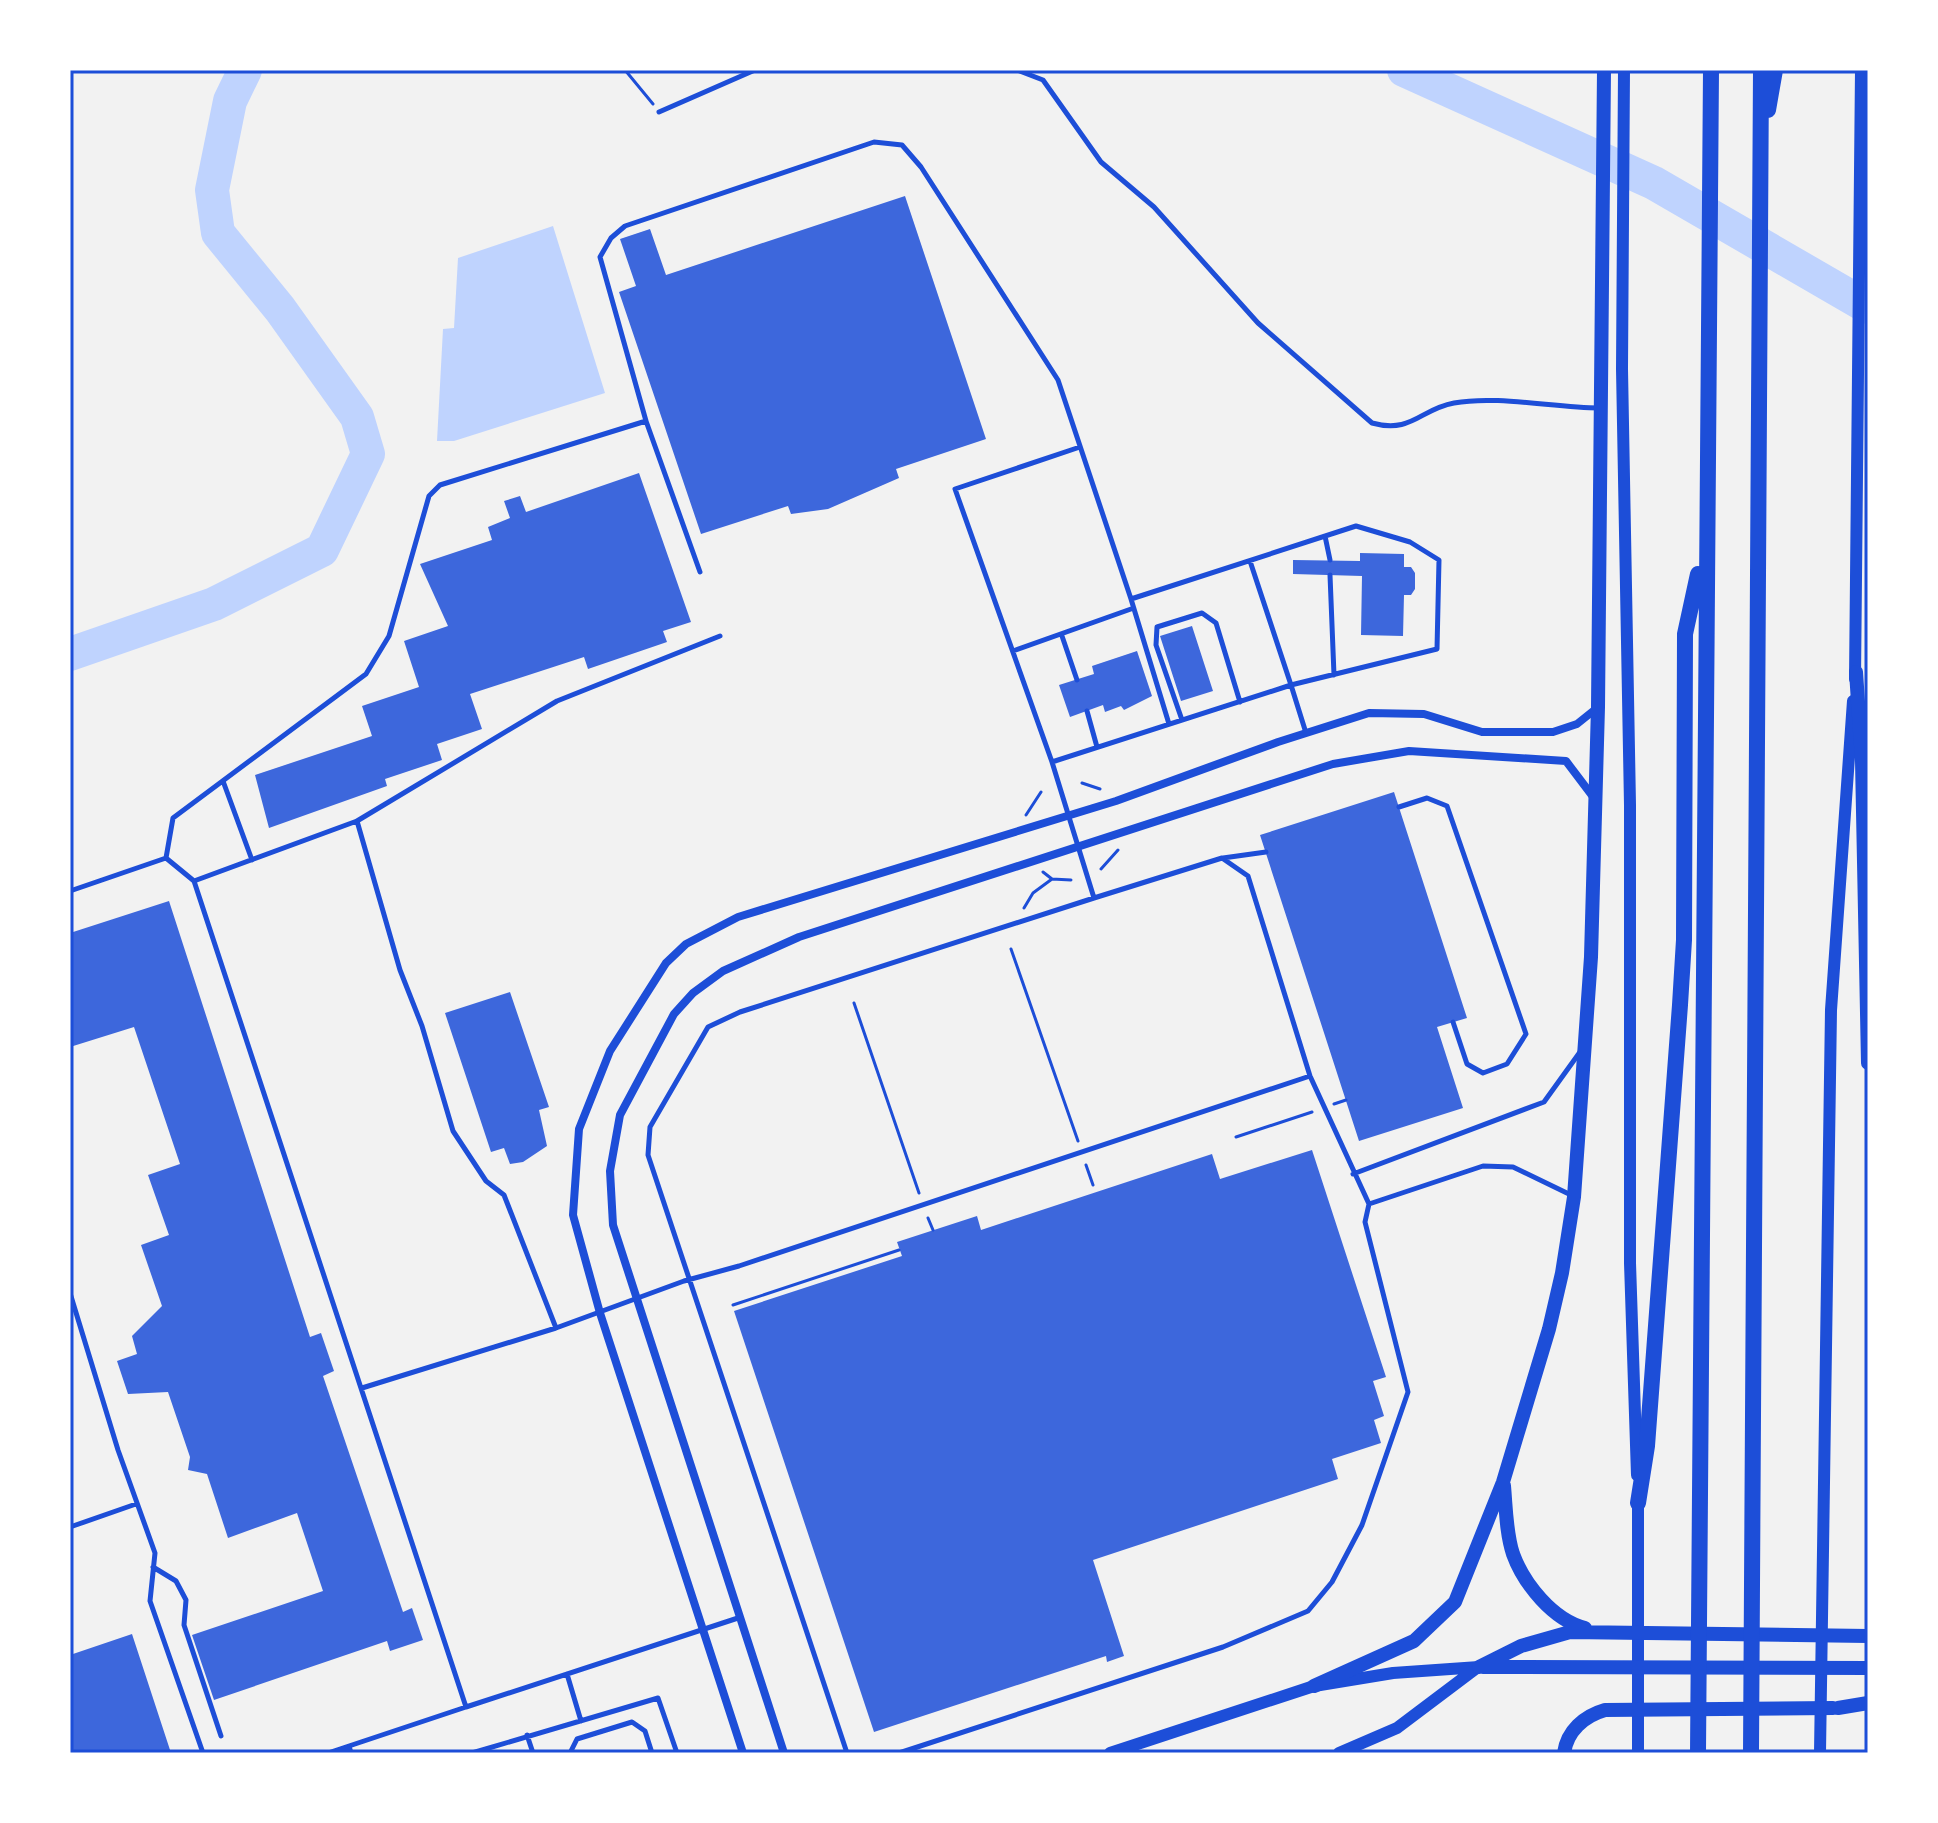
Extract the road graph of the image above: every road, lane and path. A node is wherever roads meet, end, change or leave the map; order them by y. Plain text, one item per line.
1 (625, 70) edge
2 (755, 70) edge
3 (1017, 70) edge
4 (1604, 70) edge
5 (1711, 70) edge
6 (1761, 70) edge
7 (1775, 70) edge
8 (1861, 70) edge
9 (1624, 73) edge
10 (659, 112) joint
11 (1763, 132) junction
12 (1600, 408) junction
13 (646, 421) junction
14 (1080, 447) junction
15 (1325, 536) junction
16 (1706, 541) junction
17 (1330, 560) dead end
18 (1250, 561) junction
19 (700, 572) dead end
20 (1330, 575) dead end
21 (1131, 599) junction
22 (1131, 609) junction
23 (720, 636) dead end
24 (1062, 636) junction
25 (1013, 651) junction
26 (1856, 672) junction
27 (1334, 675) junction
28 (1077, 680) dead end
29 (1291, 685) junction
30 (1240, 702) junction
31 (1598, 707) junction
32 (1087, 711) dead end
33 (1182, 720) junction
34 (1169, 724) junction
35 (1306, 733) junction
36 (1097, 747) junction
37 (1052, 762) junction
38 (223, 781) junction
39 (1082, 783) dead end
40 (1100, 789) dead end
41 (1041, 792) dead end
42 (1595, 799) junction
43 (1399, 807) dead end
44 (1026, 815) dead end
45 (1067, 816) junction
46 (357, 821) junction
47 (1076, 848) junction
48 (1118, 850) dead end
49 (1266, 852) dead end
50 (166, 858) junction
51 (1222, 858) junction
52 (252, 860) junction
53 (1101, 869) dead end
54 (1043, 872) dead end
55 (1052, 879) junction
56 (1071, 880) dead end
57 (194, 881) junction
58 (70, 891) edge
59 (1094, 898) junction
60 (1022, 911) dead end
61 (1011, 949) dead end
62 (854, 1003) dead end
63 (1453, 1022) dead end
64 (1585, 1044) junction
65 (1868, 1063) edge
66 (1310, 1076) junction
67 (1346, 1100) dead end
68 (1324, 1107) junction
69 (1236, 1137) dead end
70 (1078, 1141) dead end
71 (1086, 1165) dead end
72 (1353, 1175) junction
73 (1093, 1185) dead end
74 (919, 1193) dead end
75 (1574, 1197) junction
76 (1369, 1204) junction
77 (928, 1218) dead end
78 (933, 1230) dead end
79 (899, 1250) dead end
80 (687, 1280) junction
81 (70, 1293) edge
82 (636, 1300) junction
83 (733, 1305) dead end
84 (600, 1313) junction
85 (556, 1328) junction
86 (362, 1388) junction
87 (1503, 1482) junction
88 (1638, 1503) junction
89 (136, 1504) junction
90 (70, 1527) edge
91 (153, 1567) junction
92 (738, 1618) junction
93 (1868, 1626) edge
94 (701, 1630) junction
95 (1595, 1630) junction
96 (1837, 1633) junction
97 (1868, 1636) edge
98 (1479, 1667) junction
99 (1868, 1668) edge
100 (567, 1674) junction
101 (1314, 1686) junction
102 (1868, 1703) edge
103 (466, 1707) junction
104 (1836, 1708) junction
105 (1868, 1711) edge
106 (581, 1721) junction
107 (527, 1735) junction
108 (221, 1736) dead end
109 (350, 1750) edge
110 (203, 1753) edge
111 (328, 1753) edge
112 (472, 1753) edge
113 (533, 1753) edge
114 (570, 1753) edge
115 (652, 1753) edge
116 (677, 1753) edge
117 (743, 1753) edge
118 (784, 1753) edge
119 (847, 1753) edge
120 (899, 1753) edge
121 (1110, 1753) edge
122 (1339, 1753) edge
123 (1564, 1753) edge
124 (1638, 1753) edge
125 (1698, 1753) edge
126 (1751, 1753) edge
127 (1820, 1753) edge

1 - 10 path
2 - 10 lane
3 - 12 lane
4 - 12 main road
5 - 16 highway
6 - 11 highway
7 - 11 highway
8 - 26 main road
9 - 88 main road
11 - 126 highway
12 - 31 main road
13 - 14 lane
13 - 19 lane
13 - 38 lane
14 - 21 lane
14 - 25 lane
15 - 17 lane
15 - 18 lane
15 - 27 lane
16 - 88 highway
16 - 125 highway
18 - 21 lane
18 - 29 lane
20 - 27 lane
21 - 22 lane
22 - 24 lane
22 - 34 lane
23 - 46 lane
24 - 25 lane
24 - 28 lane
25 - 37 lane
26 - 65 main road
26 - 127 main road
27 - 29 lane
29 - 30 lane
29 - 35 lane
30 - 33 lane
30 - 33 lane
31 - 35 street
31 - 42 main road
32 - 36 lane
33 - 34 lane
34 - 36 lane
35 - 45 street
36 - 37 lane
37 - 45 lane
38 - 50 lane
38 - 52 lane
39 - 40 path
41 - 44 path
42 - 47 street
42 - 64 main road
43 - 63 lane
45 - 47 lane
45 - 84 street
46 - 52 lane
46 - 85 lane
47 - 59 lane
47 - 82 street
48 - 53 path
49 - 51 lane
50 - 57 lane
50 - 58 lane
51 - 59 lane
51 - 66 lane
52 - 57 lane
54 - 55 path
55 - 56 path
55 - 60 path
57 - 86 lane
59 - 80 lane
61 - 70 path
62 - 74 path
64 - 72 lane
64 - 75 main road
66 - 68 lane
66 - 80 lane
67 - 68 path
68 - 69 path
68 - 72 lane
71 - 73 path
72 - 76 lane
75 - 76 lane
75 - 87 main road
76 - 120 lane
77 - 78 path
79 - 83 path
80 - 82 lane
80 - 119 lane
81 - 89 lane
82 - 84 lane
82 - 92 street
84 - 85 lane
84 - 94 street
85 - 86 lane
86 - 103 lane
87 - 95 main road
87 - 101 main road
88 - 124 main road
89 - 90 lane
89 - 91 lane
91 - 108 lane
91 - 110 lane
92 - 94 lane
92 - 118 street
93 - 96 main road
94 - 100 lane
94 - 117 street
95 - 96 main road
95 - 98 main road
96 - 97 main road
98 - 99 main road
98 - 101 main road
98 - 122 main road
100 - 103 lane
100 - 106 lane
101 - 121 main road
102 - 104 main road
103 - 109 lane
104 - 105 main road
104 - 123 main road
106 - 107 lane
106 - 116 lane
107 - 112 lane
107 - 113 lane
109 - 111 lane
114 - 115 lane

